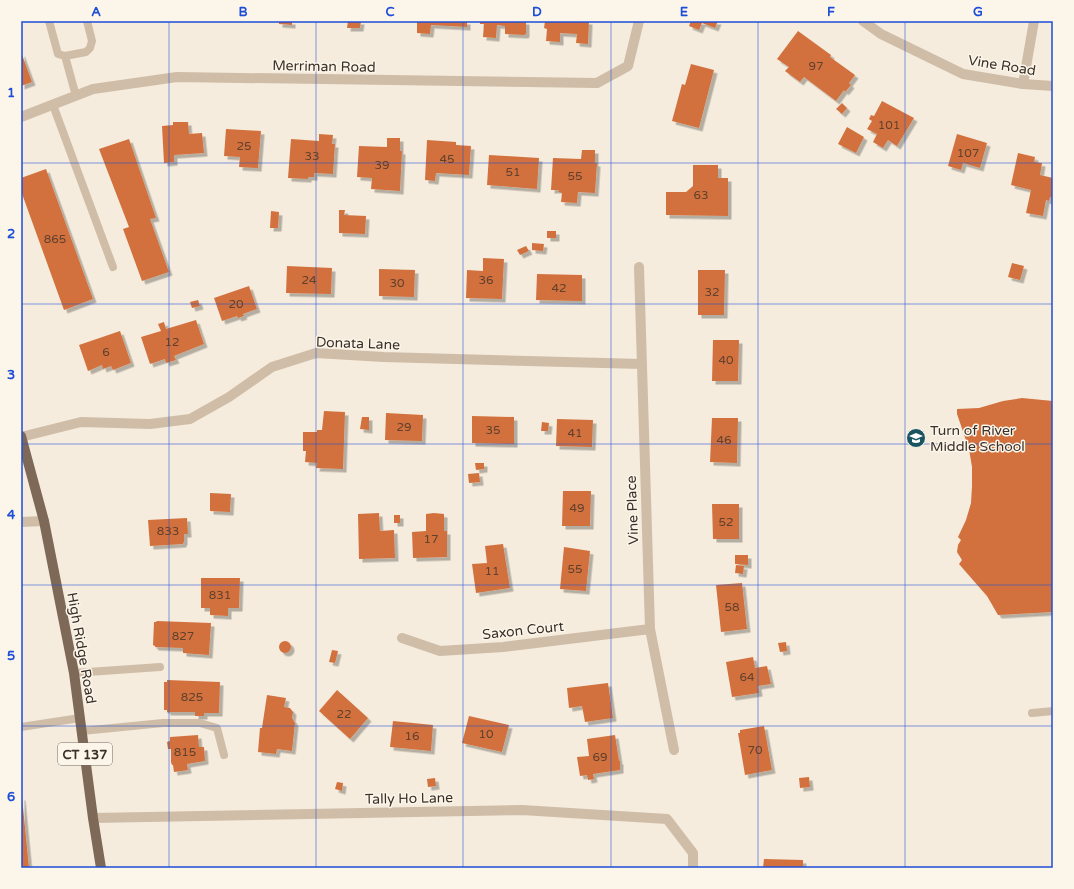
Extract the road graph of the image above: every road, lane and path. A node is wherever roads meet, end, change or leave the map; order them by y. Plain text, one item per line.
1 (49, 21) edge
2 (87, 21) edge
3 (639, 21) edge
4 (863, 21) edge
5 (1034, 21) edge
6 (65, 56) junction
7 (1022, 84) junction
8 (1053, 86) edge
9 (76, 96) junction
10 (53, 105) junction
11 (21, 117) edge
12 (113, 267) dead end
13 (639, 267) dead end
14 (642, 364) junction
15 (21, 437) edge
16 (44, 521) junction
17 (21, 522) edge
18 (650, 629) junction
19 (402, 638) dead end
20 (160, 667) dead end
21 (74, 673) junction
22 (1053, 711) edge
23 (1032, 713) dead end
24 (80, 718) junction
25 (21, 726) edge
26 (82, 731) junction
27 (674, 750) dead end
28 (224, 754) dead end
29 (93, 818) junction
30 (101, 868) edge
31 (693, 868) edge

1 - 6 lane
2 - 6 lane
3 - 9 street, Merriman Road
4 - 7 street, Vine Road
5 - 7 street
6 - 9 lane
7 - 8 street, Vine Road
9 - 10 street, Merriman Road
10 - 11 street, Merriman Road
10 - 12 lane
13 - 14 street, Vine Place
14 - 15 street, Donata Lane
14 - 18 street, Vine Place
15 - 16 main road, High Ridge Road / CT 137
16 - 17 street
16 - 21 main road, High Ridge Road / CT 137
18 - 19 street, Saxon Court
18 - 27 street, Vine Place
20 - 21 lane
21 - 24 main road, High Ridge Road / CT 137
22 - 23 lane
24 - 25 lane
24 - 26 main road, High Ridge Road / CT 137
26 - 28 lane
26 - 29 main road, High Ridge Road / CT 137
29 - 30 main road, High Ridge Road / CT 137
29 - 31 street, Tally Ho Lane

